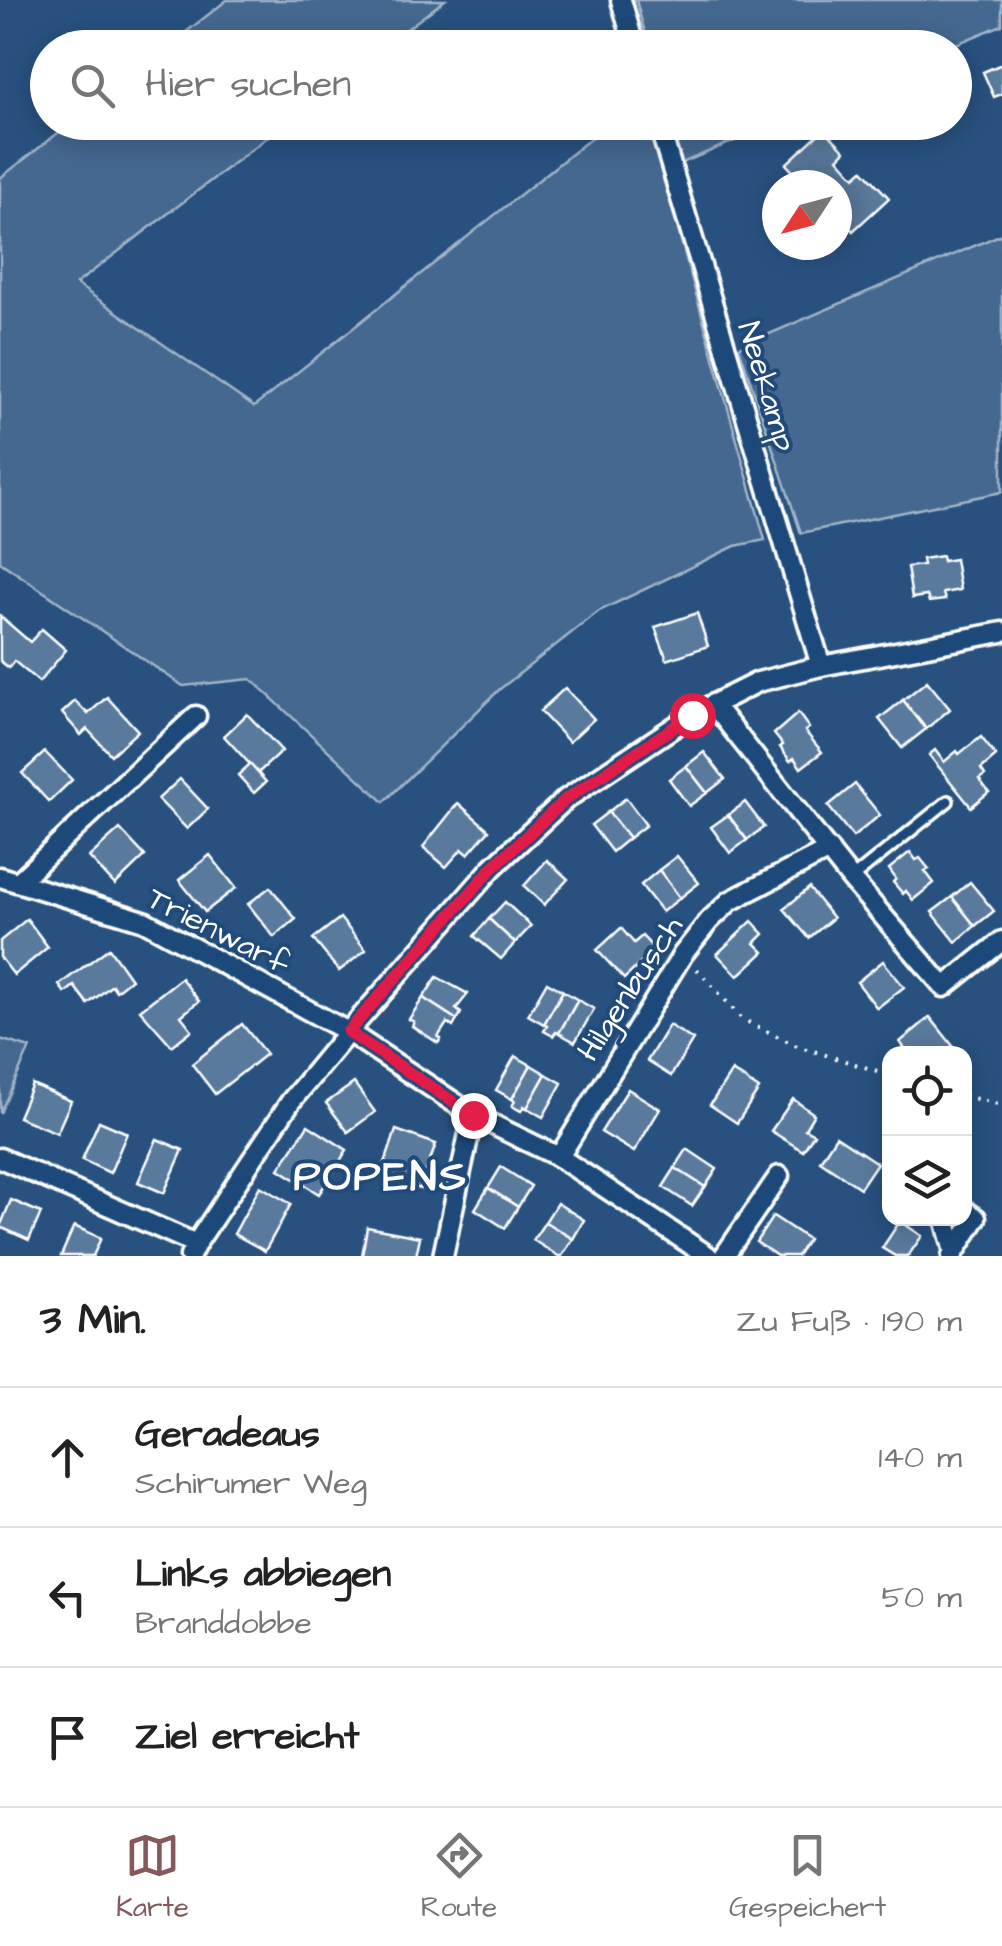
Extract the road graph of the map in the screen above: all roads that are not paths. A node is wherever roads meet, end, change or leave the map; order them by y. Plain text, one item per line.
1 (621, 0) edge
2 (630, 30) edge
3 (663, 140) edge
4 (1002, 632) edge
5 (820, 666) junction
6 (713, 704) junction
7 (196, 716) dead end
8 (948, 801) dead end
9 (828, 850) junction
10 (9, 879) edge
11 (852, 879) junction
12 (1002, 941) edge
13 (348, 1032) junction
14 (473, 1115) junction
15 (559, 1156) junction
16 (0, 1158) edge
17 (780, 1176) dead end
18 (947, 1226) edge
19 (971, 1226) edge
20 (193, 1250) edge
21 (953, 1254) edge
22 (444, 1256) edge
23 (708, 1256) edge
24 (724, 1256) edge

1 - 2 street
3 - 5 street, Neekamp
4 - 5 street
5 - 6 street
6 - 9 street
6 - 13 street
7 - 10 street
8 - 11 lane
9 - 11 street
9 - 15 street, Hilgenbusch
10 - 13 street, Trienwarf
11 - 12 street
13 - 14 street, Trienwarf
13 - 20 street
14 - 15 street, Trienwarf
14 - 22 street
15 - 23 street, Trienwarf
16 - 20 street
17 - 24 street
18 - 21 street
19 - 21 street

